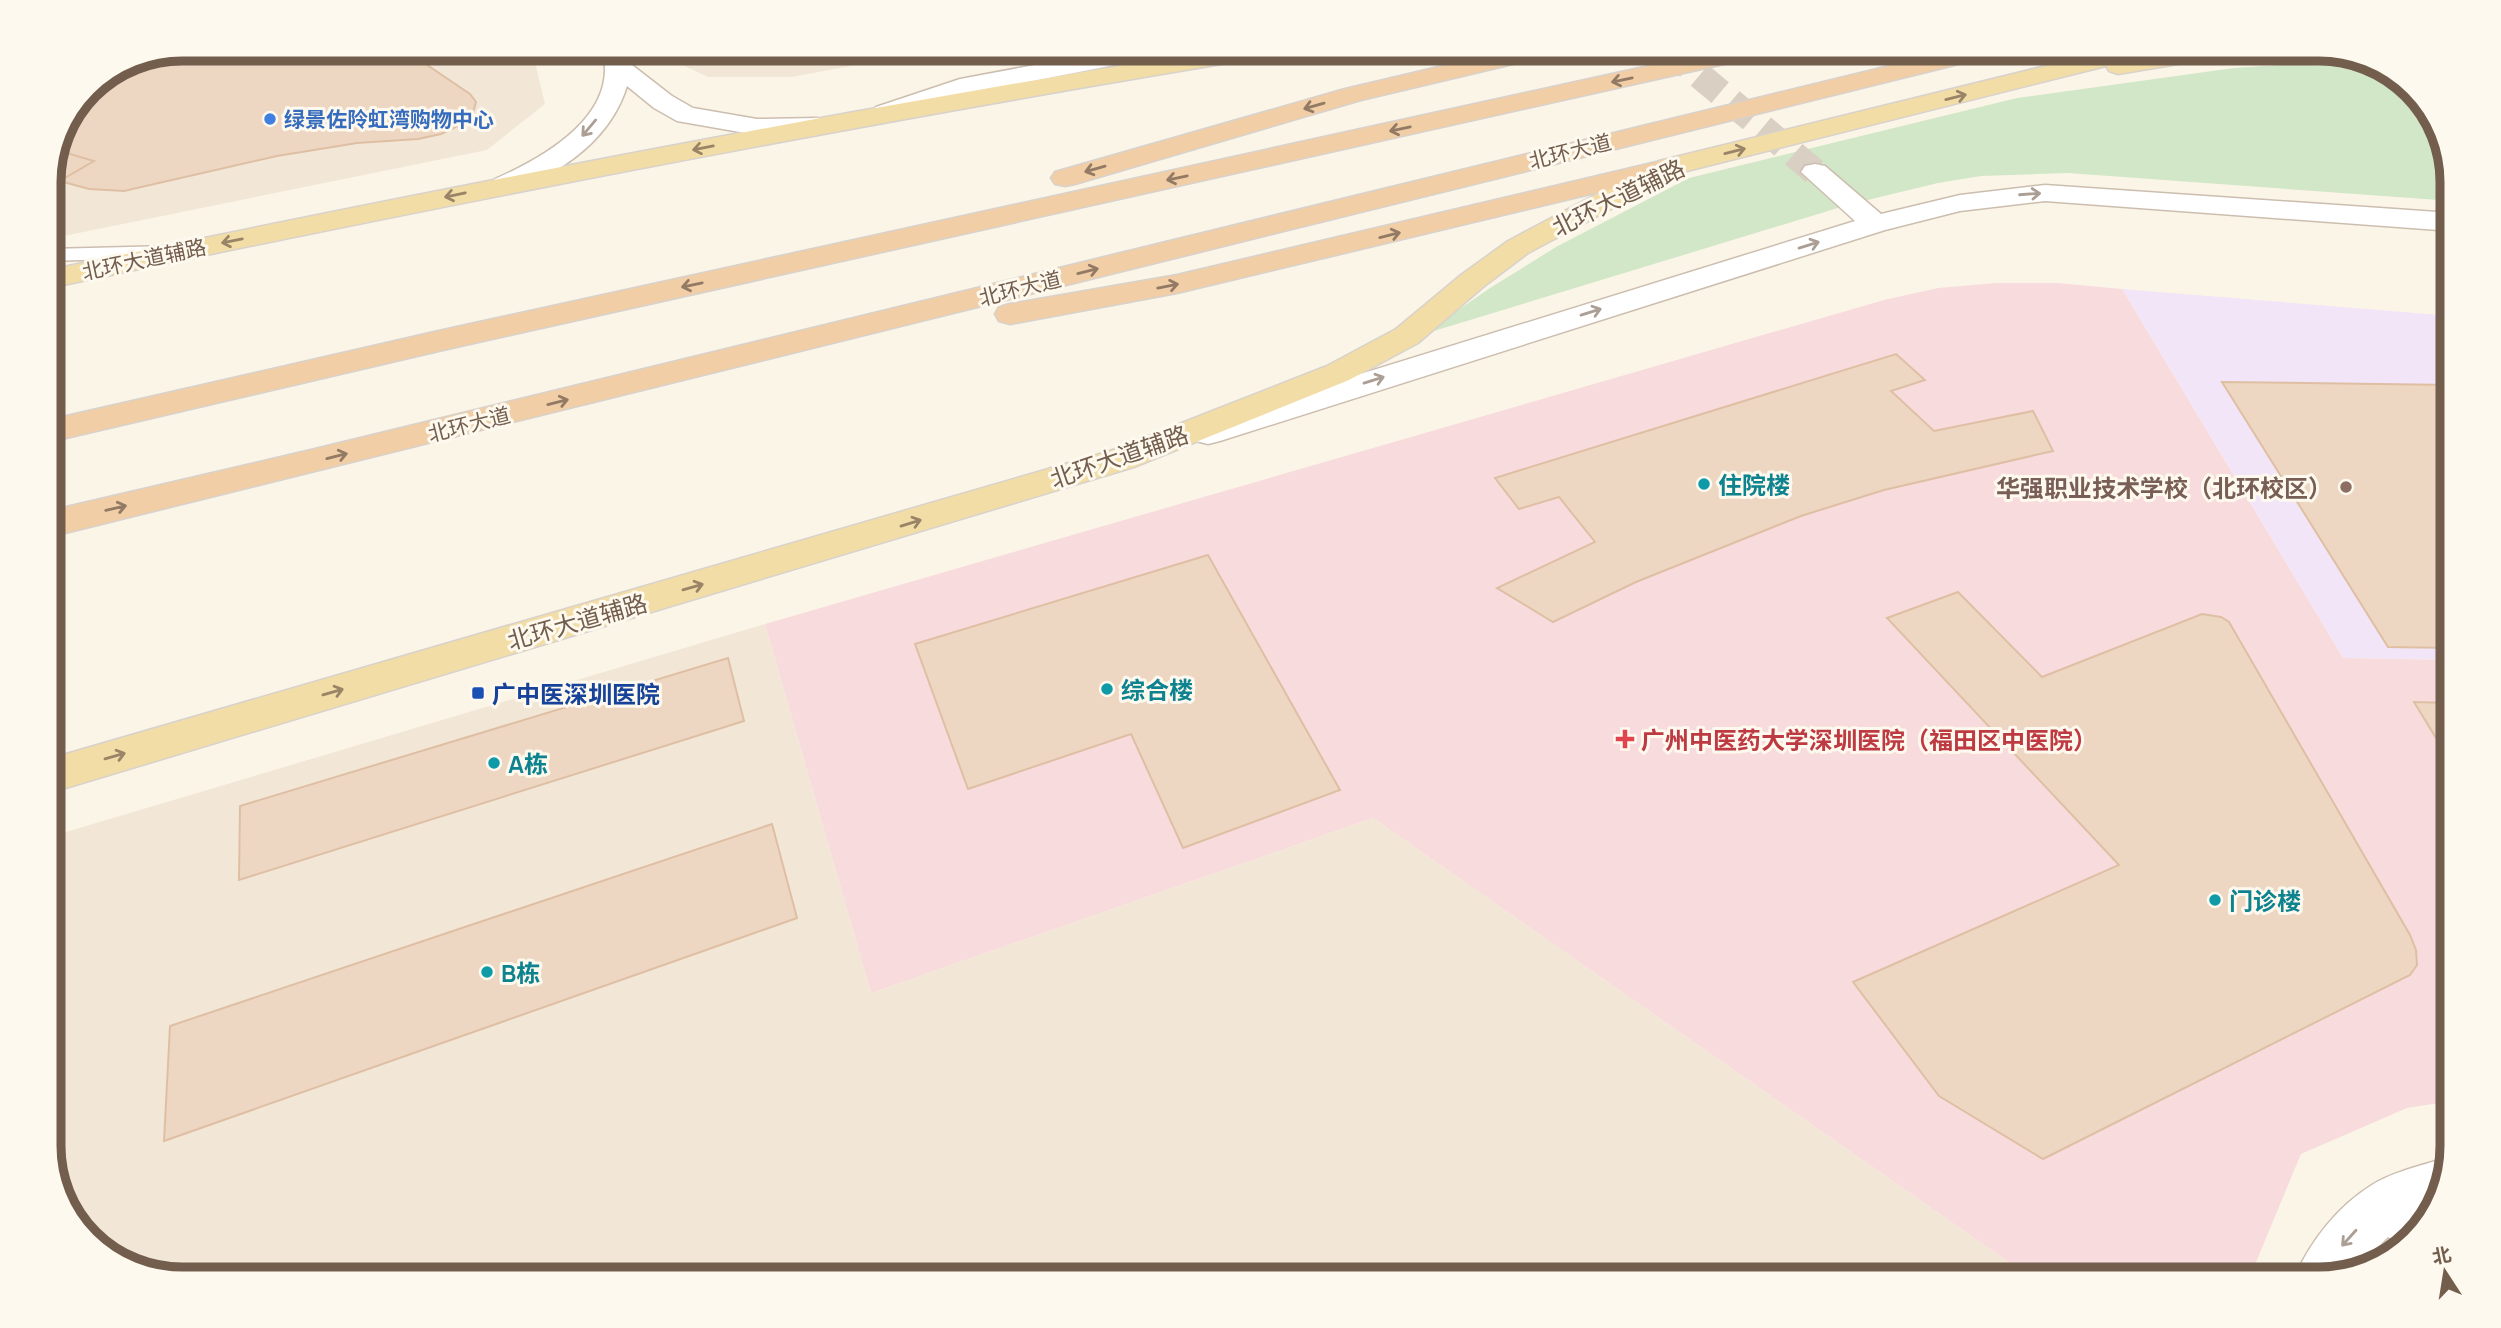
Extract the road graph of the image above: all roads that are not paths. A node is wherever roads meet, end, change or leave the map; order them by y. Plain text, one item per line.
1 (616, 61) edge
2 (620, 61) edge
3 (1097, 61) edge
4 (1192, 61) edge
5 (1496, 61) edge
6 (1706, 61) edge
7 (1941, 61) edge
8 (2099, 61) edge
9 (2149, 61) edge
10 (2026, 80) junction
11 (885, 113) junction
12 (817, 126) junction
13 (1669, 167) junction
14 (1815, 172) tunnel mouth
15 (505, 185) junction
16 (2439, 221) edge
17 (1875, 224) junction
18 (176, 252) junction
19 (62, 255) edge
20 (62, 276) edge
21 (733, 276) junction
22 (443, 340) junction
23 (810, 340) junction
24 (62, 404) edge
25 (62, 428) edge
26 (1122, 459) junction
27 (62, 521) edge
28 (62, 771) edge
29 (2432, 1186) edge
30 (2402, 1216) edge
31 (2328, 1266) edge

1 -> 15 street
2 - 12 street
3 - 11 street
4 - 11 main road, 北环大道辅路
5 -> 21 highway
6 -> 21 highway
23 -> 7 highway, 北环大道
8 - 10 main road, 北环大道辅路
9 - 10 main road
13 -> 10 main road, 北环大道辅路
11 - 12 main road, 北环大道辅路
12 -> 15 main road, 北环大道辅路
23 -> 13 highway
13 - 26 main road, 北环大道辅路
14 - 17 street
15 -> 18 main road, 北环大道辅路
17 -> 16 street
26 -> 17 street
18 - 19 lane
18 - 20 main road, 北环大道辅路
21 -> 22 highway
22 - 24 highway
22 - 25 highway
27 -> 23 highway, 北环大道
28 -> 26 main road, 北环大道辅路
29 - 30 street
30 -> 31 street

